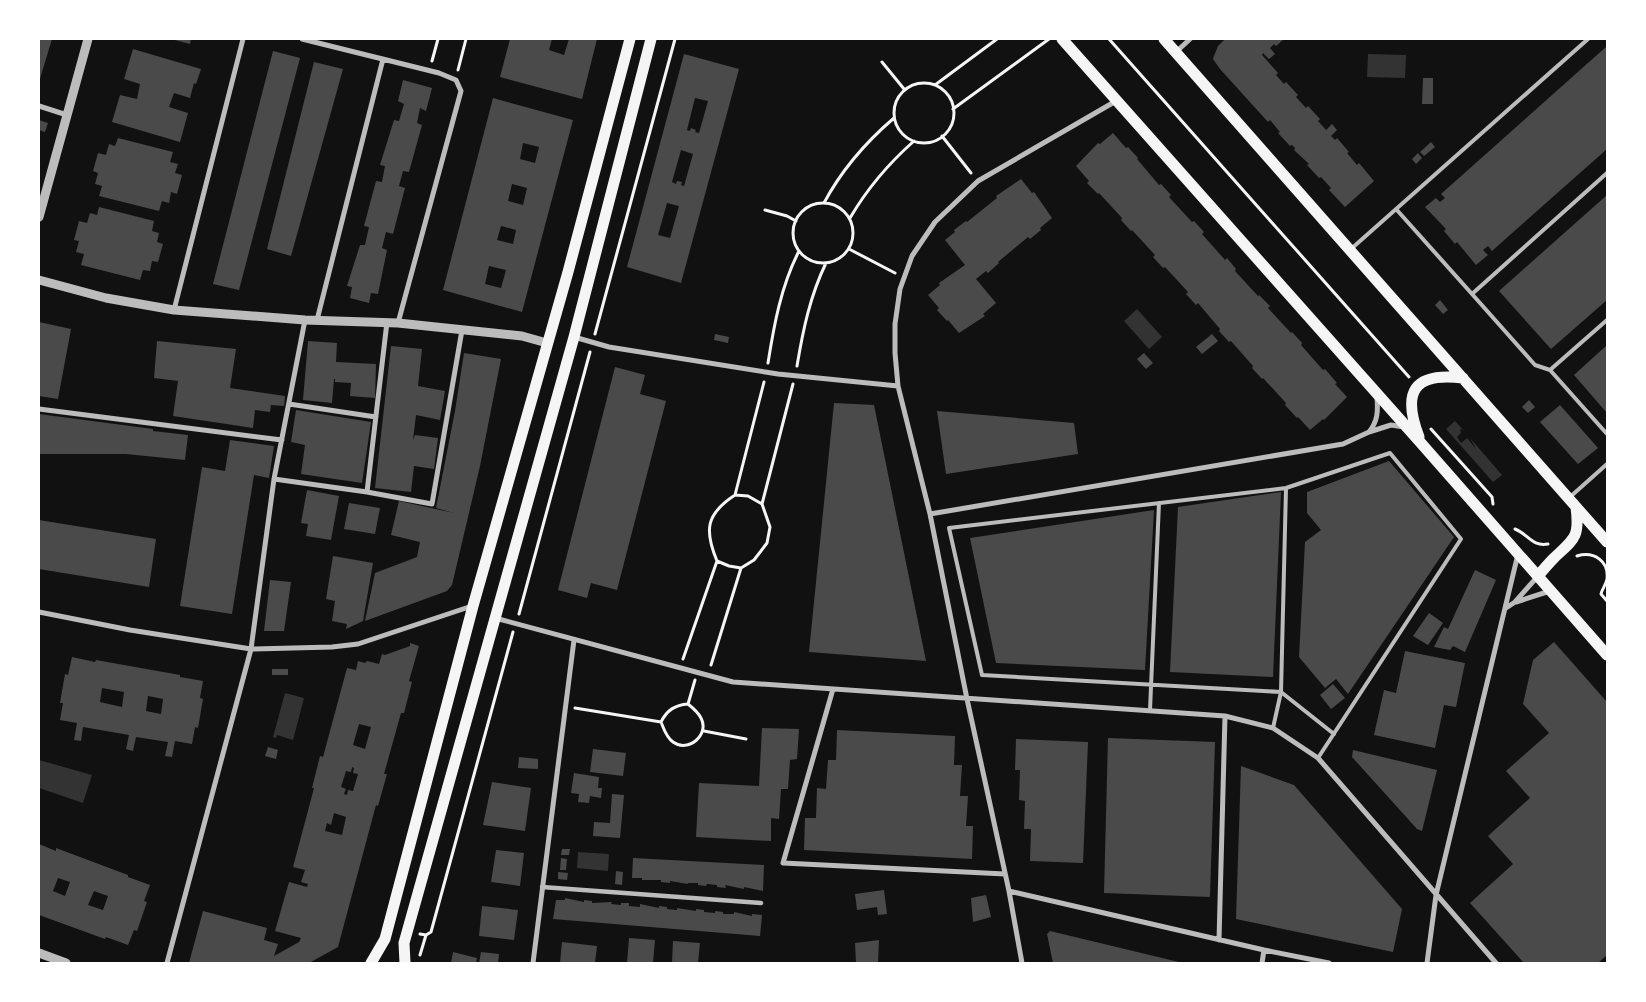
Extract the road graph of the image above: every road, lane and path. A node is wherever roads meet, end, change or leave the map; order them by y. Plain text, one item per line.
1 (88, 39) edge
2 (243, 39) edge
3 (302, 39) edge
4 (438, 39) edge
5 (466, 39) edge
6 (630, 39) edge
7 (651, 39) edge
8 (675, 39) edge
9 (997, 39) edge
10 (1049, 39) edge
11 (1062, 39) edge
12 (1109, 39) edge
13 (1164, 39) edge
14 (1190, 39) edge
15 (1588, 39) edge
16 (1175, 52) junction
17 (384, 59) junction
18 (882, 62) dead end
19 (430, 71) junction
20 (456, 80) junction
21 (935, 85) junction
22 (904, 89) junction
23 (1117, 101) junction
24 (39, 106) edge
25 (954, 109) junction
26 (67, 115) junction
27 (894, 118) junction
28 (942, 136) junction
29 (914, 141) junction
30 (1607, 173) edge
31 (978, 181) junction
32 (824, 203) junction
33 (1396, 209) junction
34 (765, 210) dead end
35 (39, 216) edge
36 (849, 219) junction
37 (796, 221) junction
38 (848, 249) junction
39 (1350, 250) junction
40 (799, 251) junction
41 (826, 263) junction
42 (904, 278) junction
43 (39, 280) edge
44 (1472, 294) junction
45 (174, 310) junction
46 (306, 320) junction
47 (1607, 320) edge
48 (316, 321) junction
49 (387, 322) junction
50 (398, 322) junction
51 (462, 330) junction
52 (574, 337) junction
53 (547, 343) junction
54 (593, 343) junction
55 (1550, 370) junction
56 (766, 372) junction
57 (795, 376) junction
58 (1463, 378) junction
59 (898, 386) junction
60 (1417, 386) junction
61 (1377, 394) junction
62 (289, 404) junction
63 (39, 409) edge
64 (376, 417) junction
65 (1430, 427) dead end
66 (1408, 428) junction
67 (1369, 432) junction
68 (1607, 434) edge
69 (282, 440) junction
70 (1420, 442) junction
71 (1607, 464) edge
72 (274, 479) junction
73 (1286, 488) junction
74 (367, 492) junction
75 (735, 495) junction
76 (1159, 503) junction
77 (1572, 503) junction
78 (762, 504) junction
79 (1494, 507) dead end
80 (930, 514) junction
81 (1513, 528) dead end
82 (1607, 542) edge
83 (1558, 555) junction
84 (1520, 556) junction
85 (716, 561) junction
86 (740, 568) junction
87 (1538, 576) junction
88 (1550, 590) junction
89 (1607, 601) edge
90 (1515, 602) junction
91 (473, 606) junction
92 (1506, 609) junction
93 (39, 612) edge
94 (495, 618) junction
95 (516, 623) junction
96 (574, 640) junction
97 (251, 649) junction
98 (1607, 655) edge
99 (680, 668) junction
100 (697, 673) junction
101 (708, 675) junction
102 (1151, 684) junction
103 (833, 689) junction
104 (1281, 692) junction
105 (967, 699) junction
106 (688, 704) junction
107 (565, 706) junction
108 (1150, 710) junction
109 (1225, 716) junction
110 (661, 722) junction
111 (1273, 728) junction
112 (704, 731) junction
113 (1334, 734) junction
114 (746, 739) dead end
115 (1318, 758) junction
116 (1005, 874) junction
117 (542, 887) junction
118 (1009, 891) junction
119 (1436, 895) junction
120 (761, 903) dead end
121 (431, 932) dead end
122 (426, 935) dead end
123 (1219, 940) junction
124 (1264, 950) junction
125 (39, 953) edge
126 (420, 958) dead end
127 (66, 963) edge
128 (167, 963) edge
129 (371, 963) edge
130 (405, 963) edge
131 (533, 963) edge
132 (1022, 963) edge
133 (1262, 963) edge
134 (1329, 963) edge
135 (1426, 963) edge
136 (1496, 963) edge

1 - 26 street
2 - 45 street
3 - 17 street
4 - 19 path
5 - 20 path
6 - 53 main road
7 - 52 main road
8 - 54 path
9 - 21 path
10 - 25 path
11 - 23 main road
12 - 60 path
13 - 16 main road
14 - 16 street
15 - 33 lane
16 - 39 main road
17 - 19 street
17 - 48 street
18 - 22 path
19 - 20 street
20 - 50 street
21 - 22 path
21 - 25 path
22 - 27 path
23 - 31 street
23 - 61 main road
24 - 26 street
25 - 28 path
26 - 35 street
27 - 29 path
27 - 32 path
28 - 29 path
28 - 31 path
29 - 36 path
30 - 44 lane
31 - 42 street
32 - 36 path
32 - 37 path
33 - 39 lane
33 - 44 lane
34 - 37 path
36 - 38 path
37 - 40 path
38 - 41 path
38 - 42 path
39 - 58 main road
40 - 41 path
40 - 56 path
41 - 57 path
42 - 59 street
43 - 45 street
44 - 55 lane
45 - 46 street
46 - 48 street
46 - 62 street
47 - 55 lane
48 - 49 street
49 - 50 street
49 - 64 street
50 - 51 street
51 - 53 street
51 - 74 street
52 - 54 street
52 - 94 main road
53 - 91 main road
54 - 56 street
54 - 95 path
55 - 68 lane
56 - 57 street
56 - 75 path
57 - 59 street
57 - 78 path
58 - 60 main road
58 - 77 main road
59 - 80 street
60 - 70 main road
61 - 66 main road
61 - 67 street
62 - 64 street
62 - 69 street
63 - 69 street
64 - 74 street
65 - 79 path
66 - 67 street
66 - 70 main road
67 - 80 street
69 - 72 street
70 - 84 main road
71 - 77 lane
72 - 74 street
72 - 97 street
73 - 76 lane
73 - 104 lane
73 - 113 lane
75 - 78 path
75 - 85 path
76 - 102 lane
76 - 102 lane
77 - 82 main road
77 - 83 main road
78 - 86 path
80 - 105 street
81 - 83 path
83 - 84 main road
83 - 87 main road
83 - 89 path
84 - 87 main road
84 - 92 street
85 - 86 path
85 - 99 path
86 - 101 path
87 - 88 main road
87 - 90 street
88 - 90 street
88 - 98 main road
90 - 92 street
91 - 97 street
91 - 129 main road
92 - 119 street
93 - 97 street
94 - 95 street
94 - 130 main road
95 - 96 street
95 - 121 path
96 - 99 street
96 - 107 street
97 - 128 street
99 - 100 street
100 - 101 street
100 - 106 path
101 - 103 street
102 - 104 lane
102 - 108 lane
103 - 105 street
103 - 116 street
104 - 111 lane
104 - 113 lane
105 - 108 street
105 - 116 street
106 - 110 path
106 - 112 path
107 - 110 path
107 - 117 street
108 - 109 street
109 - 111 street
109 - 123 street
110 - 112 path
111 - 115 street
112 - 114 path
113 - 115 lane
115 - 119 street
116 - 118 street
117 - 120 street
117 - 131 street
118 - 123 street
118 - 132 street
119 - 135 street
119 - 136 street
122 - 126 path
123 - 124 street
124 - 133 street
124 - 134 street
125 - 127 street

